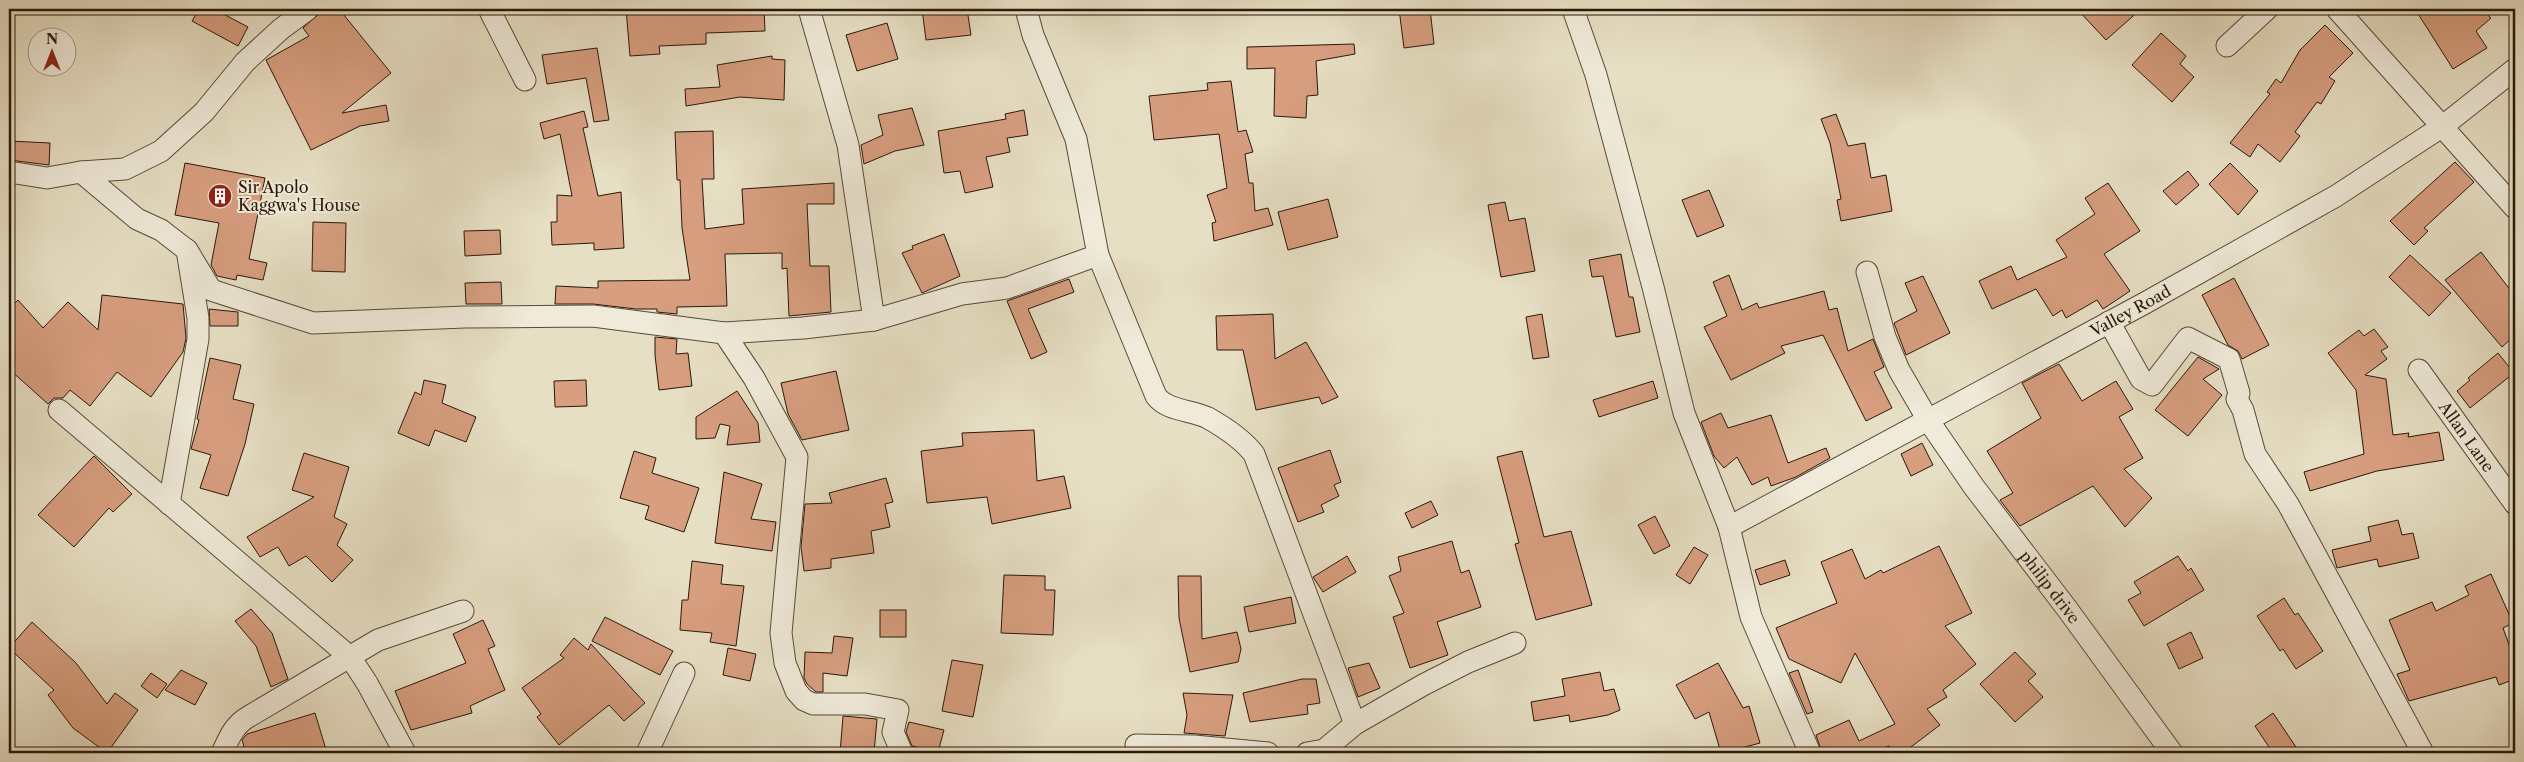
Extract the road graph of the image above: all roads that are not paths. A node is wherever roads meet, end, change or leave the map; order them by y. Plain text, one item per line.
1 (308, 9) edge
2 (489, 9) edge
3 (809, 9) edge
4 (1026, 9) edge
5 (1573, 9) edge
6 (2267, 9) edge
7 (2337, 9) edge
8 (2227, 46) dead end
9 (2515, 69) edge
10 (525, 80) dead end
11 (2443, 126) junction
12 (9, 172) edge
13 (81, 172) junction
14 (2515, 208) edge
15 (187, 250) junction
16 (1098, 255) junction
17 (1867, 272) dead end
18 (874, 320) junction
19 (2109, 322) junction
20 (724, 333) junction
21 (2419, 370) dead end
22 (59, 410) dead end
23 (1928, 420) junction
24 (169, 504) junction
25 (2515, 504) edge
26 (1729, 527) junction
27 (462, 611) dead end
28 (1514, 643) dead end
29 (350, 657) junction
30 (684, 673) dead end
31 (1355, 724) junction
32 (1136, 745) dead end
33 (222, 753) edge
34 (405, 753) edge
35 (647, 753) edge
36 (902, 753) edge
37 (1268, 753) edge
38 (1307, 753) edge
39 (1810, 753) edge
40 (2172, 753) edge
41 (2423, 753) edge

1 - 13 street
2 - 10 street
3 - 18 street
4 - 16 street
5 - 26 street
6 - 8 street
7 - 11 street
9 - 11 street, Valley Road
11 - 14 street
11 - 19 street, Valley Road
12 - 13 street
13 - 15 street
15 - 20 street
15 - 24 street
16 - 18 street
16 - 31 street
17 - 23 street, philip drive
18 - 20 street
19 - 23 street, Valley Road
19 - 41 street
20 - 36 street
21 - 25 street, Allan Lane
22 - 24 street
23 - 26 street, Valley Road
23 - 40 street, philip drive
24 - 29 street
26 - 39 street
27 - 29 street
28 - 31 street
29 - 33 street
29 - 34 street
30 - 35 street
31 - 38 street
32 - 37 street

